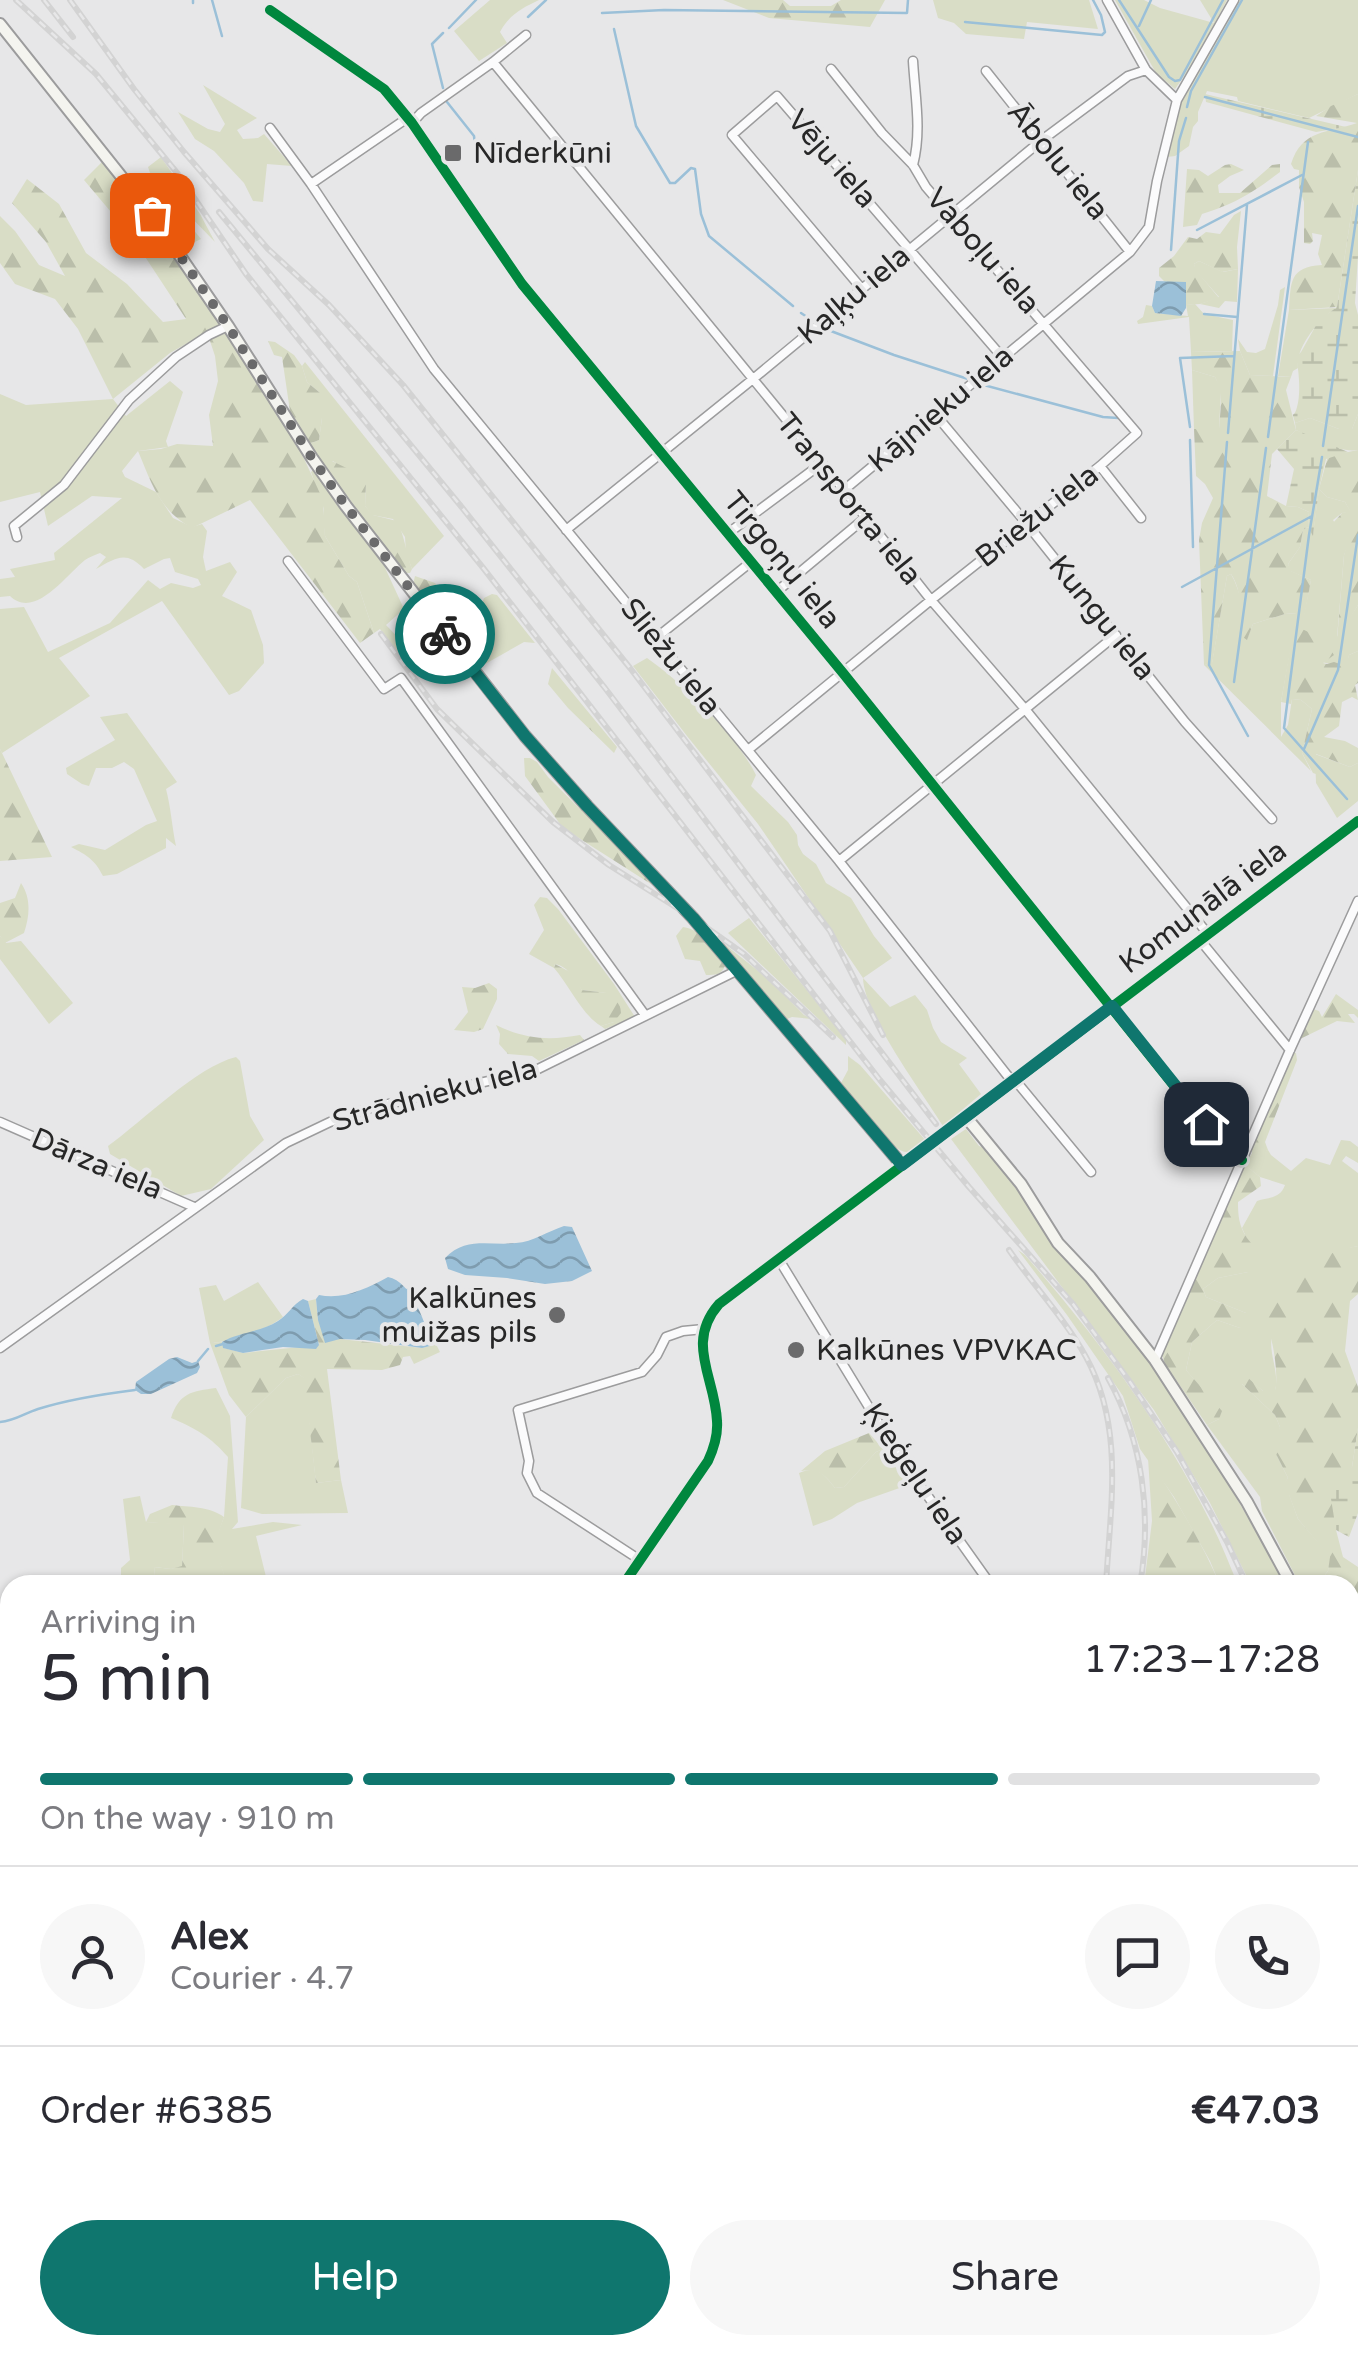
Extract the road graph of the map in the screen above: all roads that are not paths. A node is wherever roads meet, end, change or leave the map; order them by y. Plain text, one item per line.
1 (1107, 0) edge
2 (1234, 0) edge
3 (270, 10) dead end
4 (0, 24) edge
5 (526, 34) dead end
6 (914, 61) dead end
7 (493, 62) junction
8 (831, 69) dead end
9 (1146, 70) junction
10 (986, 71) dead end
11 (1177, 100) junction
12 (409, 121) junction
13 (270, 128) dead end
14 (1042, 140) junction
15 (913, 166) junction
16 (311, 184) junction
17 (951, 215) junction
18 (910, 248) junction
19 (1130, 252) junction
20 (862, 289) junction
21 (1045, 323) junction
22 (228, 326) junction
23 (1004, 358) junction
24 (753, 379) junction
25 (934, 414) junction
26 (1137, 433) joint
27 (662, 453) junction
28 (821, 464) junction
29 (1100, 466) junction
30 (844, 490) junction
31 (865, 518) junction
32 (1142, 518) dead end
33 (1027, 524) junction
34 (566, 530) junction
35 (728, 534) junction
36 (17, 537) dead end
37 (288, 561) dead end
38 (751, 562) junction
39 (775, 593) junction
40 (931, 600) junction
41 (1116, 635) junction
42 (656, 638) junction
43 (843, 673) junction
44 (1026, 709) junction
45 (748, 750) junction
46 (932, 785) junction
47 (1272, 819) dead end
48 (1358, 821) edge
49 (839, 862) junction
50 (1358, 902) edge
51 (1204, 937) junction
52 (738, 970) junction
53 (1112, 1006) junction
54 (645, 1015) junction
55 (1290, 1050) junction
56 (1014, 1081) junction
57 (966, 1117) junction
58 (0, 1122) edge
59 (1242, 1160) junction
60 (902, 1165) junction
61 (1091, 1172) dead end
62 (194, 1207) junction
63 (778, 1258) junction
64 (704, 1329) junction
65 (0, 1348) edge
66 (1155, 1360) junction
67 (640, 1560) junction
68 (630, 1575) edge
69 (984, 1575) edge
70 (1287, 1575) edge

1 - 9 street
2 - 11 street
3 - 12 street, Tirgoņu iela
4 - 22 main road
5 - 7 street
6 - 15 street
7 - 12 street
7 - 24 street, Transporta iela
8 - 15 street, Vaboļu iela
9 - 11 street
9 - 14 street, Kaļķu iela
10 - 14 street, Ābolu iela
11 - 19 street
12 - 16 street
12 - 27 street, Tirgoņu iela
13 - 16 street, Sliežu iela
14 - 17 street, Kaļķu iela
14 - 19 street, Ābolu iela
15 - 17 street, Vaboļu iela
16 - 34 street, Sliežu iela
17 - 18 street, Kaļķu iela
17 - 21 street, Vaboļu iela
18 - 20 street, Kaļķu iela
18 - 20 street, Vēju iela
18 - 23 street, Vēju iela
19 - 21 street, Kājnieku iela
20 - 24 street, Kaļķu iela
21 - 23 street, Kājnieku iela
21 - 26 street, Vaboļu iela
22 - 36 street
22 - 52 main road
23 - 25 street, Kājnieku iela
24 - 27 street, Kaļķu iela
24 - 28 street, Transporta iela
25 - 30 street, Kājnieku iela
25 - 33 street, Kungu iela
26 - 29 street, Briežu iela
27 - 34 street, Kaļķu iela
27 - 35 street, Tirgoņu iela
28 - 30 street, Transporta iela
28 - 35 street
29 - 32 street
29 - 33 street, Briežu iela
30 - 31 street, Transporta iela
31 - 39 street
31 - 40 street, Transporta iela
33 - 40 street, Briežu iela
33 - 41 street, Kungu iela
34 - 42 street, Sliežu iela
35 - 38 street, Tirgoņu iela
37 - 54 street
38 - 39 street, Tirgoņu iela
38 - 42 street
39 - 43 street, Tirgoņu iela
40 - 43 street, Briežu iela
40 - 44 street, Transporta iela
41 - 44 street
41 - 47 street, Kungu iela
42 - 45 street, Sliežu iela
43 - 45 street, Briežu iela
43 - 46 street, Tirgoņu iela
44 - 46 street
44 - 51 street, Transporta iela
45 - 49 street, Sliežu iela
46 - 49 street
46 - 53 street, Tirgoņu iela
48 - 51 main road, Komunālā iela
49 - 56 street, Sliežu iela
50 - 55 street
51 - 53 main road, Komunālā iela
51 - 55 street, Transporta iela
52 - 54 street, Strādnieku iela
52 - 60 main road
53 - 56 main road, Komunālā iela
53 - 59 street, Tirgoņu iela
54 - 62 street, Strādnieku iela
55 - 59 street
56 - 57 main road, Komunālā iela
56 - 61 street, Sliežu iela
57 - 60 main road, Komunālā iela
57 - 66 main road
58 - 62 street, Dārza iela
59 - 66 street
60 - 63 main road, Komunālā iela
62 - 65 street, Strādnieku iela
63 - 64 main road, Komunālā iela
63 - 69 street, Ķieģeļu iela
64 - 67 main road
64 - 67 street, Komunālā iela
66 - 70 main road
67 - 68 main road

